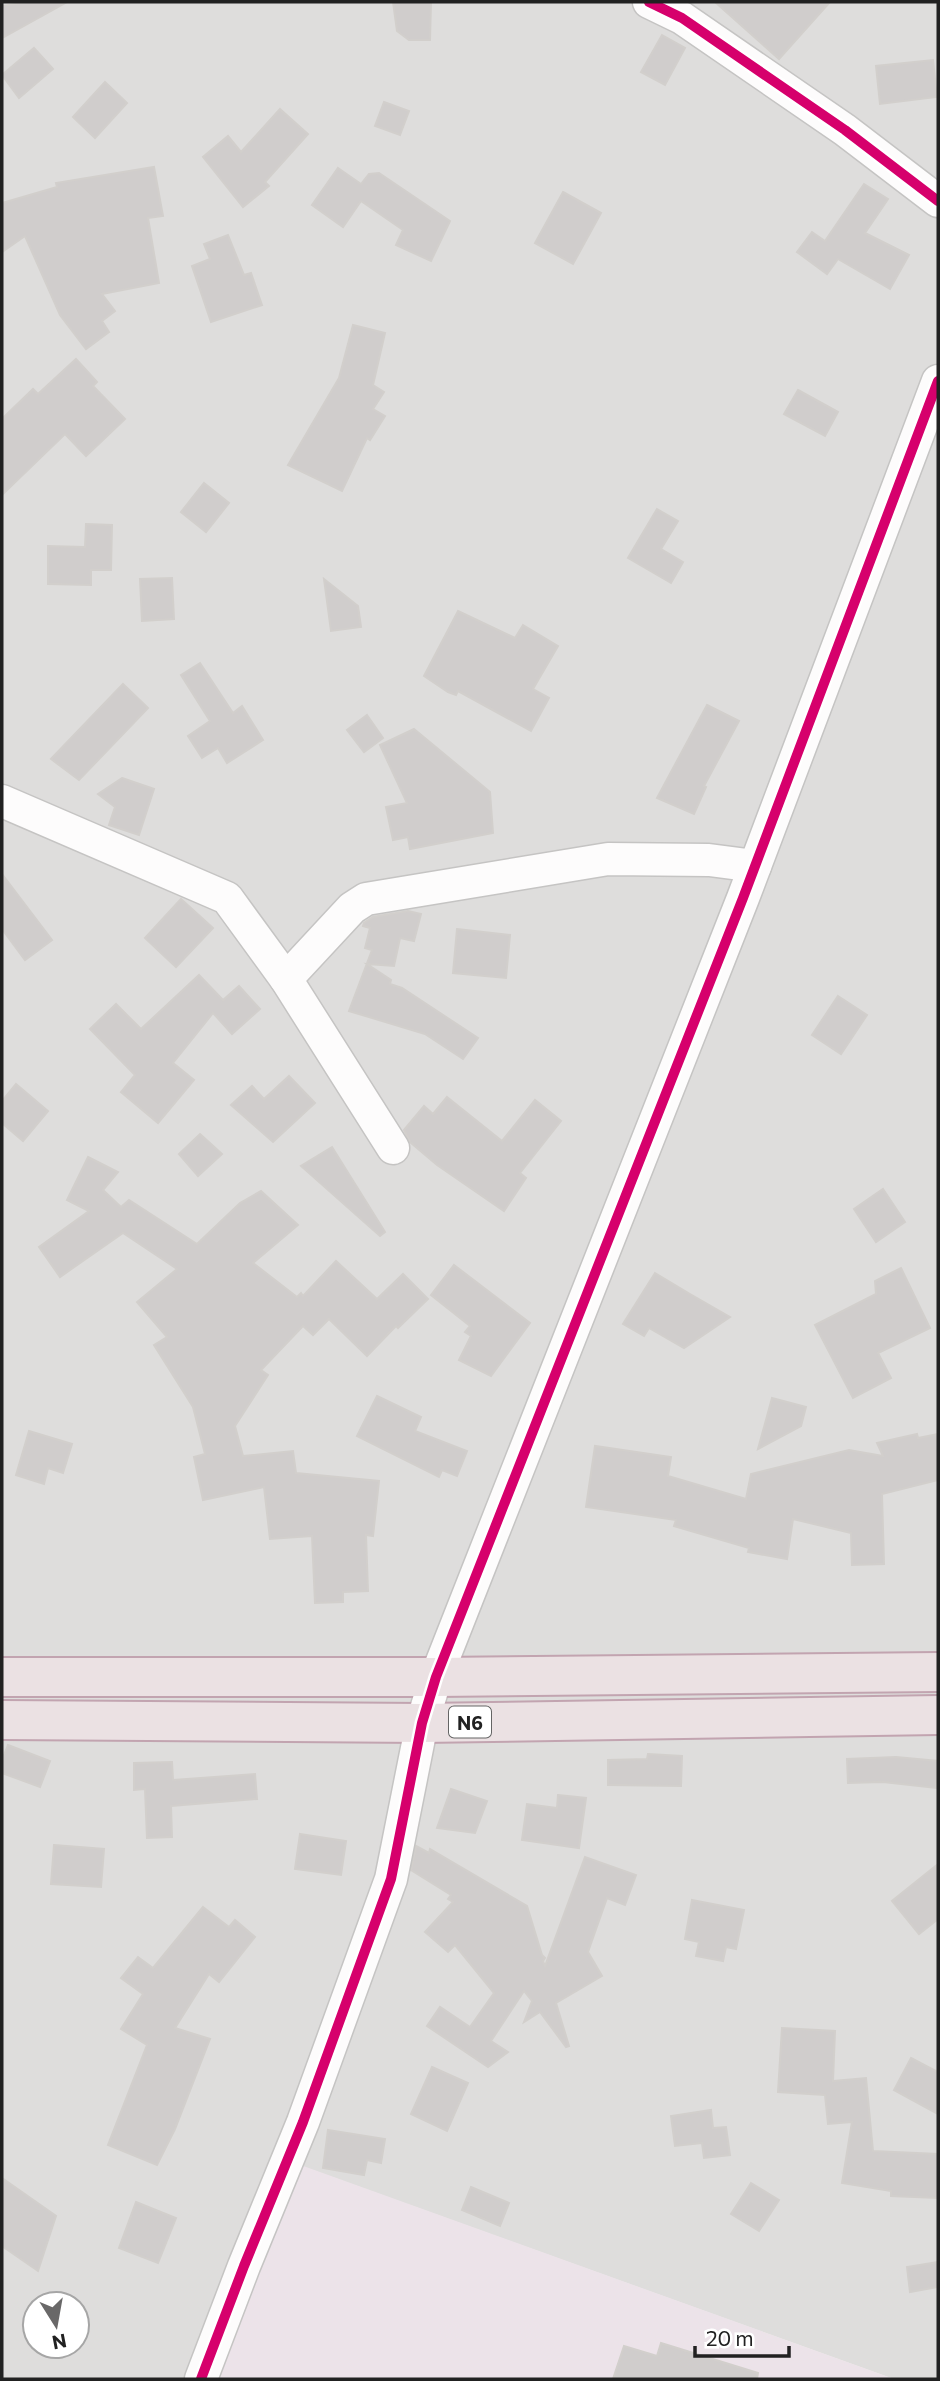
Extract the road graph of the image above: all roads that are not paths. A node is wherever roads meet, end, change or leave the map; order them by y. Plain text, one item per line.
1 (649, 2) edge
2 (938, 201) edge
3 (938, 382) edge
4 (2, 801) edge
5 (755, 866) junction
6 (286, 979) junction
7 (393, 1148) dead end
8 (938, 1672) edge
9 (436, 1676) junction
10 (2, 1677) edge
11 (938, 1715) edge
12 (2, 1720) edge
13 (422, 1723) junction
14 (201, 2379) edge

1 - 2 street
3 - 5 street
4 - 6 street
5 - 6 street
5 - 9 street
6 - 7 street
8 - 9 highway, N6
9 - 10 highway, N6
9 - 13 street
11 - 13 highway, N6
12 - 13 highway, N6
13 - 14 street

